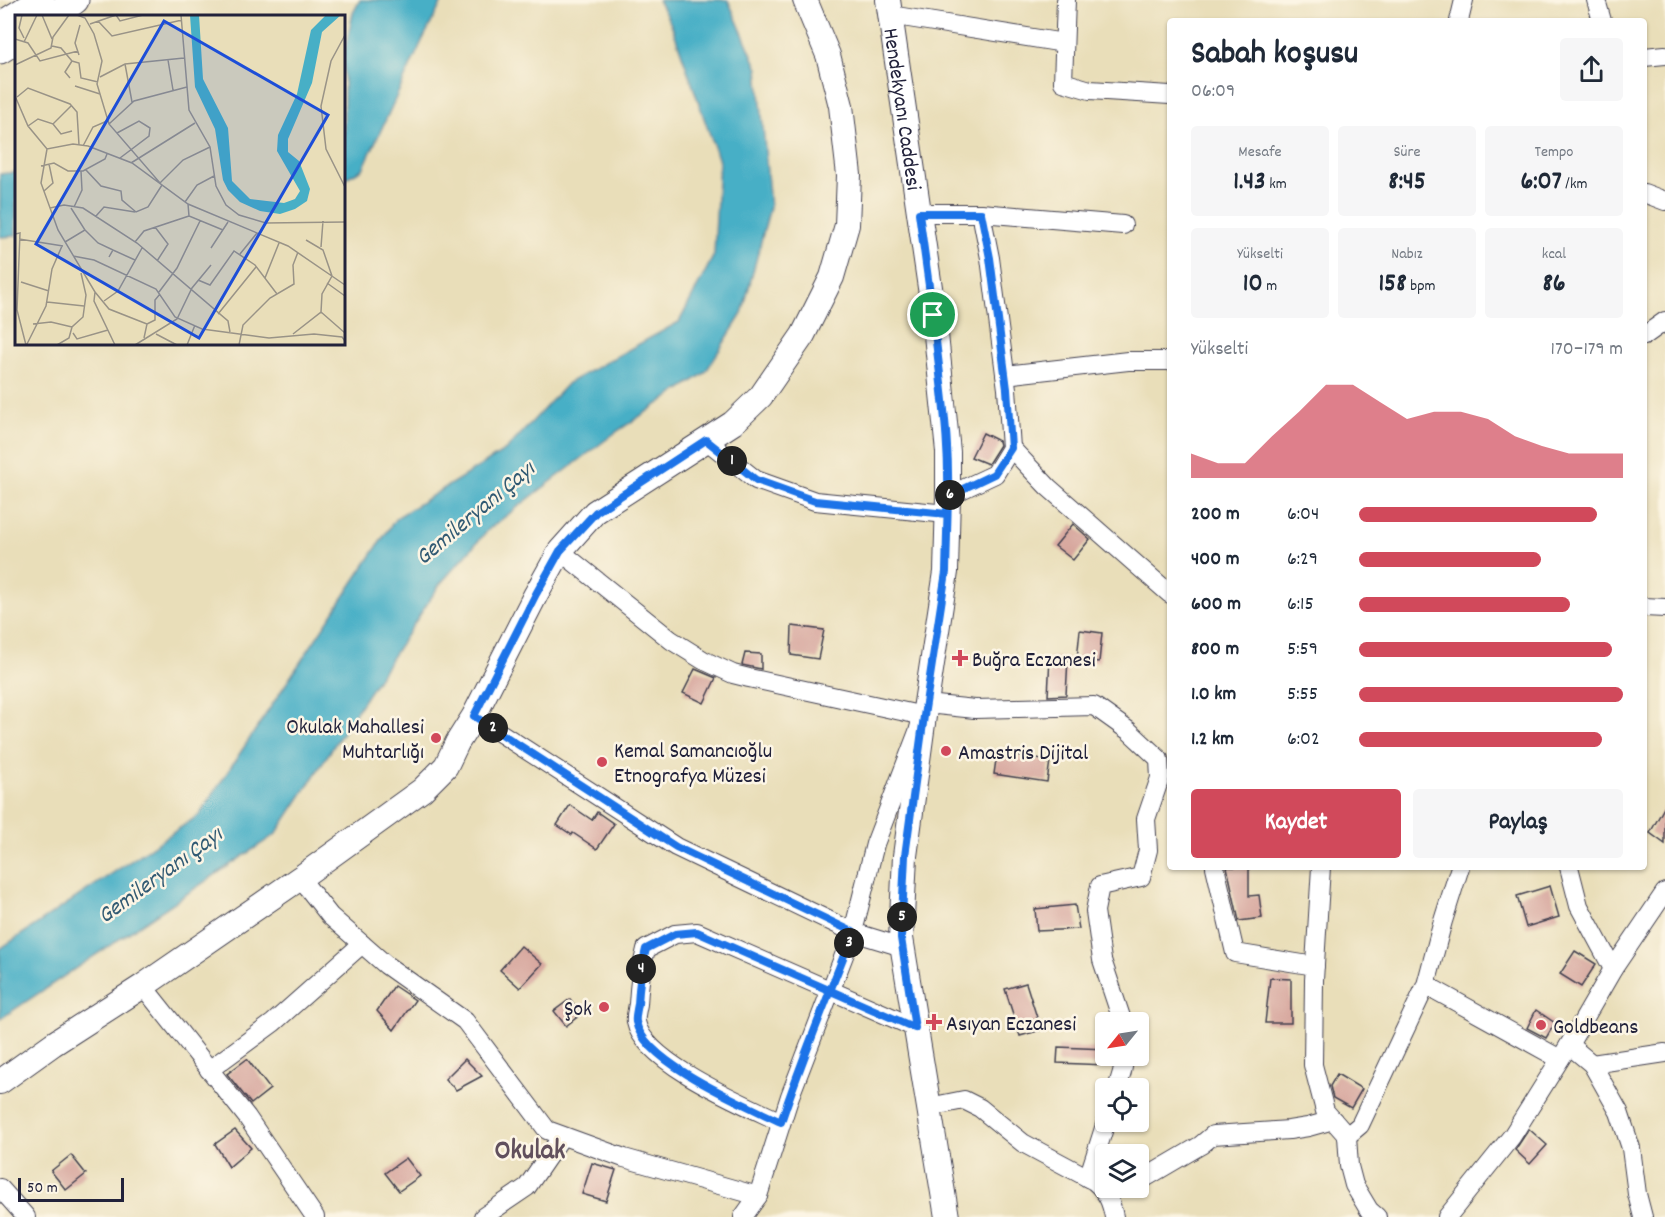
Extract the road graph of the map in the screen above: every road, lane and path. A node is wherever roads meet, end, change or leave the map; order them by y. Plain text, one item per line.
1 (41, 0) edge
2 (75, 0) edge
3 (806, 0) edge
4 (1066, 0) edge
5 (1464, 0) edge
6 (1596, 0) edge
7 (889, 7) edge
8 (17, 15) edge
9 (55, 15) edge
10 (15, 16) edge
11 (1459, 18) edge
12 (1602, 18) edge
13 (0, 26) edge
14 (15, 41) edge
15 (1064, 43) junction
16 (0, 50) edge
17 (1665, 55) edge
18 (1647, 57) edge
19 (1167, 95) edge
20 (1647, 194) edge
21 (1665, 201) edge
22 (919, 213) junction
23 (981, 213) junction
24 (1124, 225) dead end
25 (1665, 321) edge
26 (1647, 334) edge
27 (1167, 361) edge
28 (1005, 375) junction
29 (706, 440) junction
30 (1011, 448) junction
31 (948, 505) junction
32 (560, 551) junction
33 (1167, 591) edge
34 (1647, 607) edge
35 (1665, 609) edge
36 (925, 710) junction
37 (474, 716) junction
38 (1165, 765) edge
39 (1216, 870) edge
40 (1321, 870) edge
41 (1459, 870) edge
42 (1570, 870) edge
43 (300, 878) junction
44 (1665, 892) edge
45 (853, 932) junction
46 (362, 944) junction
47 (902, 947) junction
48 (1315, 966) junction
49 (1613, 969) junction
50 (1426, 984) junction
51 (143, 987) junction
52 (831, 990) junction
53 (1119, 1012) edge
54 (915, 1028) junction
55 (1565, 1052) junction
56 (1665, 1053) edge
57 (1592, 1064) junction
58 (209, 1070) junction
59 (0, 1082) edge
60 (929, 1107) junction
61 (1333, 1120) junction
62 (781, 1122) junction
63 (1103, 1132) edge
64 (562, 1136) junction
65 (1347, 1136) junction
66 (1149, 1176) edge
67 (1088, 1178) junction
68 (0, 1188) edge
69 (758, 1196) junction
70 (1110, 1199) joint
71 (746, 1216) edge
72 (26, 1217) edge
73 (315, 1217) edge
74 (483, 1217) edge
75 (947, 1217) edge
76 (1114, 1217) edge
77 (1377, 1217) edge
78 (1447, 1217) edge
79 (1643, 1217) edge

1 - 8 highway
2 - 9 highway
3 - 29 main road
4 - 15 street
5 - 11 street
6 - 12 street
7 - 15 street
7 - 22 main road, Hendekyanı Caddesi
10 - 13 highway
14 - 16 highway
15 - 19 street
17 - 18 street
20 - 21 street
22 - 23 street
22 - 31 main road, Hendekyanı Caddesi
23 - 24 street
23 - 28 street
25 - 26 street
27 - 28 street
28 - 30 street
29 - 31 street
29 - 32 main road
30 - 31 street
30 - 33 street
31 - 36 main road, Hendekyanı Caddesi
32 - 36 street
32 - 37 main road
34 - 35 street
36 - 38 street
36 - 45 street
36 - 47 main road, Hendekyanı Caddesi
37 - 43 main road
37 - 45 street
38 - 53 street
39 - 48 street
40 - 48 street
41 - 50 street
42 - 49 street
43 - 46 street
43 - 51 main road
44 - 49 street
45 - 47 street
45 - 52 street
46 - 58 street
46 - 64 street
47 - 54 main road, Hendekyanı Caddesi
48 - 61 street
49 - 55 street
50 - 55 street
50 - 65 street
51 - 58 street
51 - 59 main road
52 - 54 street
52 - 62 street
52 - 62 street
54 - 60 main road, Hendekyanı Caddesi
55 - 57 street
55 - 78 street
56 - 57 street
57 - 79 street
58 - 73 street
60 - 67 street
60 - 75 main road, Hendekyanı Caddesi
61 - 65 street
61 - 66 street
62 - 69 street
63 - 67 street
64 - 69 street
64 - 74 street
65 - 77 street
67 - 70 street
68 - 72 street
69 - 71 street
70 - 76 street

